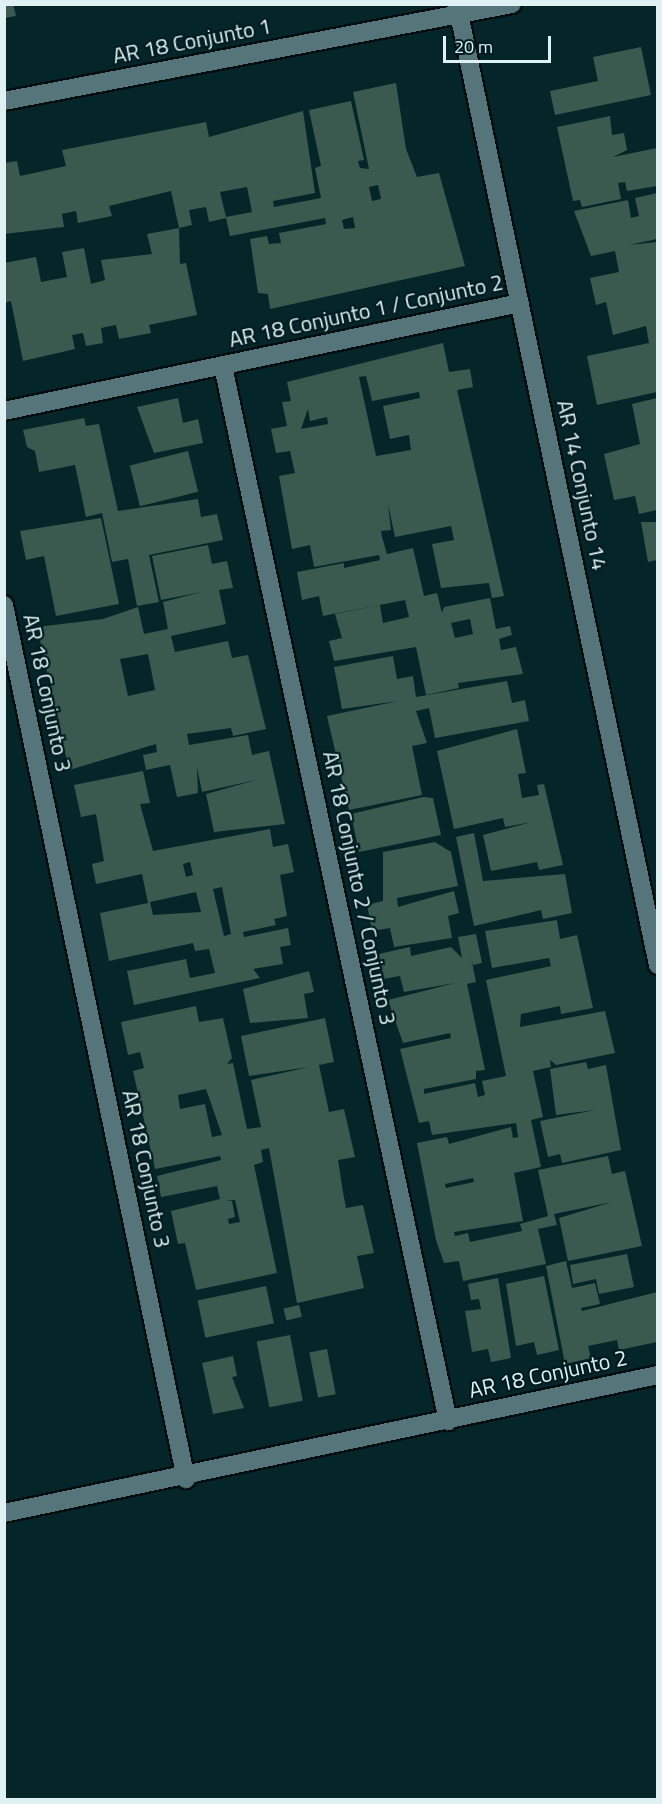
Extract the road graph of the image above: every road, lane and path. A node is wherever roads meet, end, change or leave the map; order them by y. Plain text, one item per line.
1 (512, 4) edge
2 (458, 9) edge
3 (4, 101) edge
4 (520, 303) junction
5 (223, 366) junction
6 (4, 411) edge
7 (4, 605) edge
8 (657, 965) edge
9 (657, 1375) edge
10 (448, 1421) junction
11 (186, 1479) junction
12 (4, 1513) edge

1 - 2 street, AR 18 Conjunto 1
2 - 3 street, AR 18 Conjunto 1
2 - 4 street, AR 14 Conjunto 14
4 - 5 street, AR 18 Conjunto 1 / Conjunto 2
4 - 8 street, AR 14 Conjunto 14
5 - 6 street, AR 18 Conjunto 1 / Conjunto 2
5 - 10 street, AR 18 Conjunto 2 / Conjunto 3
7 - 11 street, AR 18 Conjunto 3
9 - 10 street, AR 18 Conjunto 2
10 - 11 street
11 - 12 street

